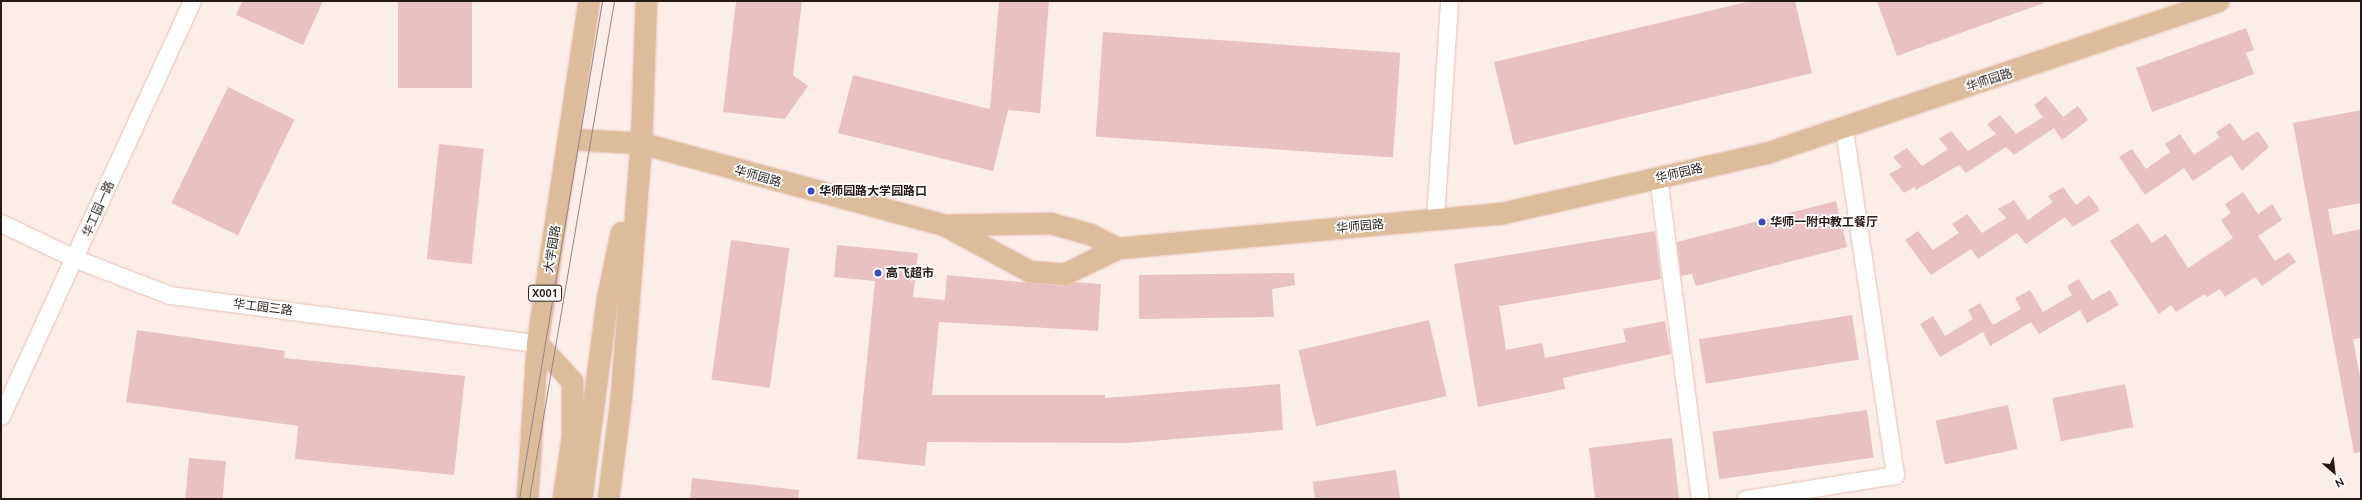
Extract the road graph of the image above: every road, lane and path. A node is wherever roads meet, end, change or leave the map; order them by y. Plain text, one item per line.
1 (192, 1) edge
2 (589, 1) edge
3 (646, 1) edge
4 (1449, 1) edge
5 (2218, 1) edge
6 (1844, 128) junction
7 (570, 139) junction
8 (640, 143) junction
9 (1658, 177) junction
10 (1435, 219) junction
11 (1, 223) edge
12 (944, 226) junction
13 (1118, 248) junction
14 (76, 259) junction
15 (537, 343) junction
16 (1, 416) edge
17 (578, 457) junction
18 (526, 499) edge
19 (563, 499) edge
20 (580, 499) edge
21 (608, 499) edge
22 (1700, 499) edge
23 (1745, 499) edge

1 - 14 street, 华工园一路
2 - 7 main road, 大学园路 / X001
3 - 8 main road
4 - 10 street
5 - 6 main road, 华师园路
6 - 9 main road, 华师园路
6 - 23 street
7 - 8 main road, 华师园路
7 - 15 main road, 大学园路 / X001
8 - 12 main road, 华师园路
8 - 17 main road
8 - 21 main road
9 - 10 main road, 华师园路
9 - 22 street
10 - 13 main road, 华师园路
11 - 14 street, 华工园三路
12 - 13 main road
12 - 13 main road
14 - 15 street, 华工园三路
14 - 16 street, 华工园一路
15 - 17 main road
15 - 18 main road, 大学园路 / X001
17 - 19 main road
17 - 20 main road

